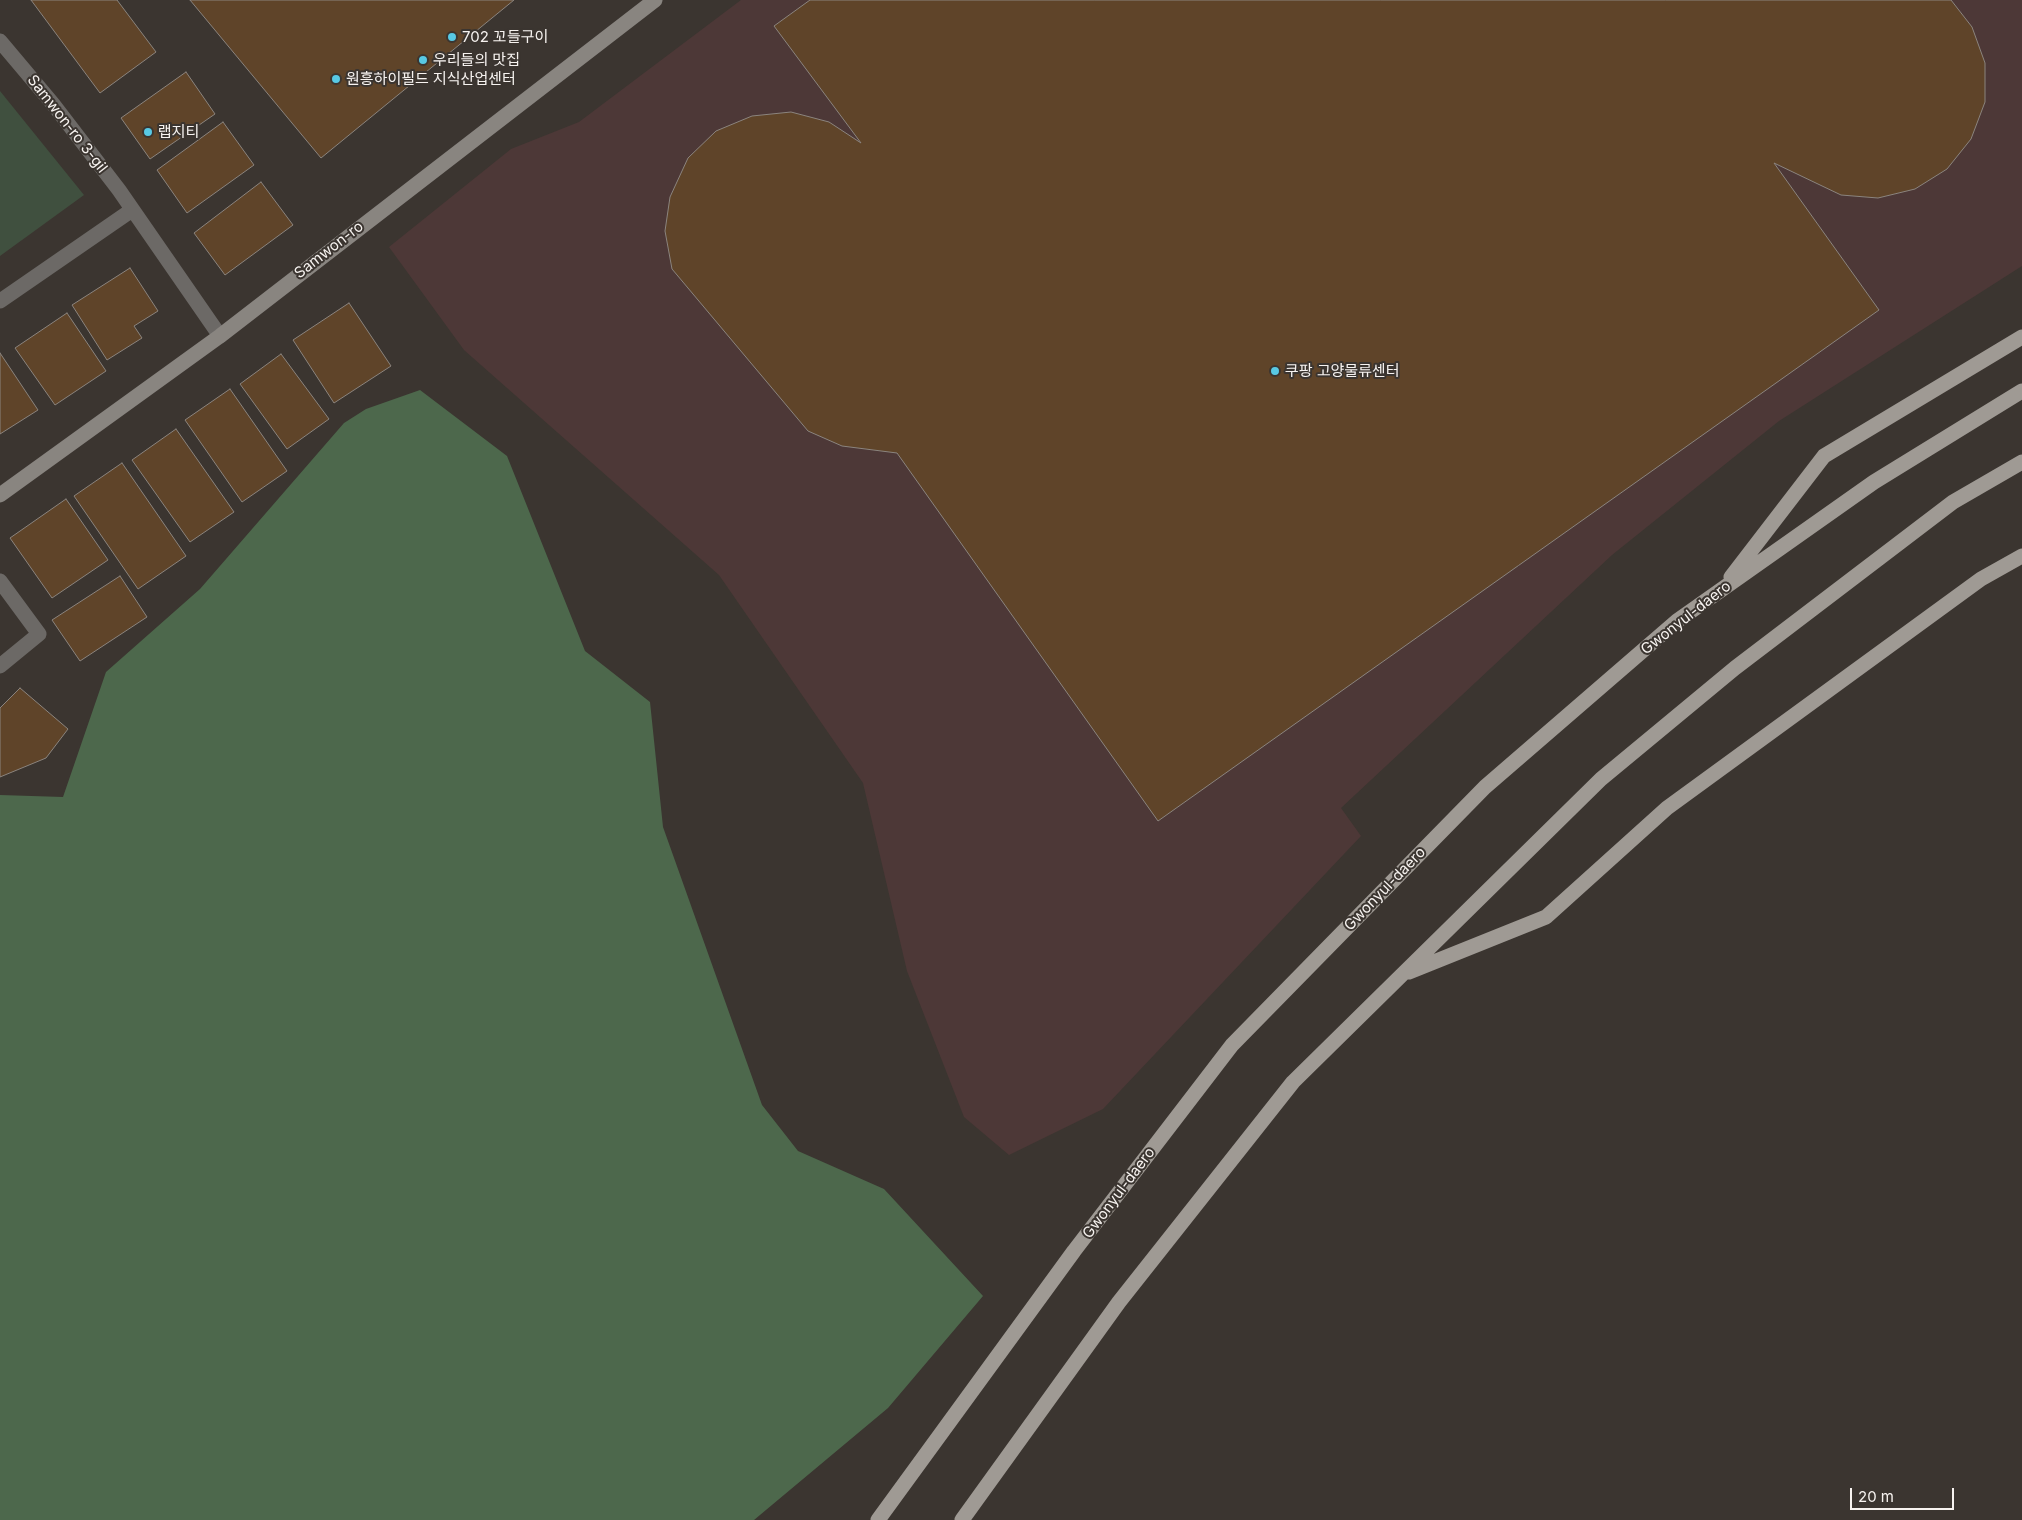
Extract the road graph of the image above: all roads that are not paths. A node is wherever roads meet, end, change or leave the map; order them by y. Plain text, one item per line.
1 (655, 0) edge
2 (0, 41) edge
3 (132, 210) junction
4 (0, 301) edge
5 (220, 336) junction
6 (2022, 337) edge
7 (2022, 391) edge
8 (2022, 462) edge
9 (0, 496) edge
10 (2022, 556) edge
11 (0, 581) edge
12 (1722, 589) junction
13 (0, 666) edge
14 (1401, 976) junction
15 (878, 1520) edge
16 (962, 1520) edge

1 - 5 main road, Samwon-ro
2 - 3 street, Samwon-ro 3-gil
3 - 4 street
3 - 5 street, Samwon-ro 3-gil
5 - 9 main road, Samwon-ro
6 - 12 main road
7 - 12 main road, Gwonyul-daero
8 - 14 main road
10 - 14 main road
11 - 13 street
12 - 15 main road, Gwonyul-daero
14 - 16 main road

